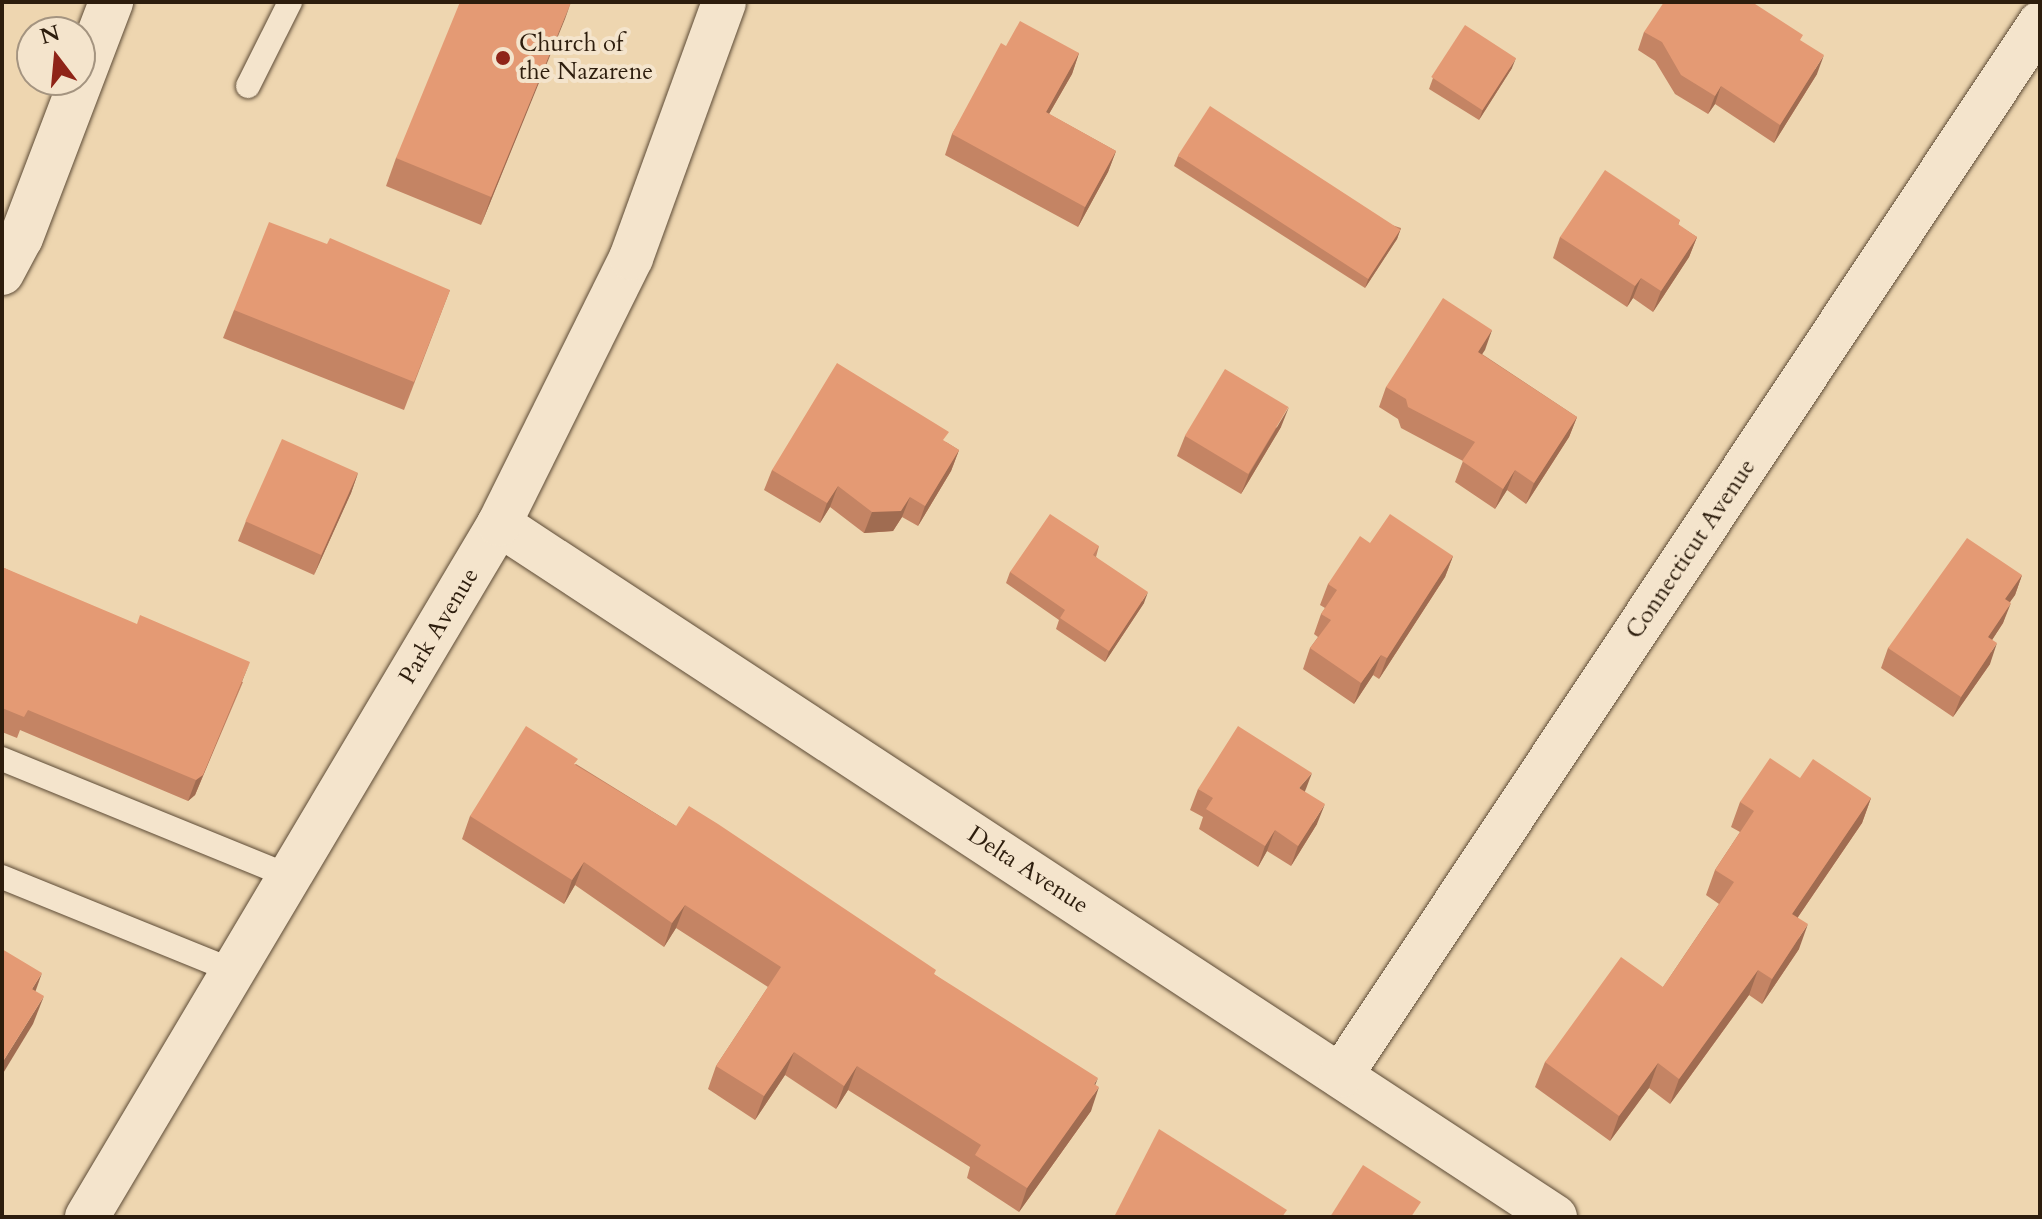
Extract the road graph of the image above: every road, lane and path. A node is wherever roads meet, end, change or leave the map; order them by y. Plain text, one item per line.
1 (111, 2) edge
2 (290, 2) edge
3 (724, 2) edge
4 (2040, 23) edge
5 (248, 86) dead end
6 (2, 273) edge
7 (499, 524) junction
8 (2, 759) edge
9 (289, 876) junction
10 (2, 877) edge
11 (233, 971) junction
12 (1341, 1075) junction
13 (87, 1217) edge
14 (1555, 1217) edge

1 - 6 street
2 - 5 lane
3 - 7 street, Park Avenue
4 - 12 street, Connecticut Avenue
7 - 9 street, Park Avenue
7 - 12 street, Delta Avenue
8 - 9 lane
9 - 11 street, Park Avenue
10 - 11 lane
11 - 13 street, Park Avenue
12 - 14 street, Delta Avenue

